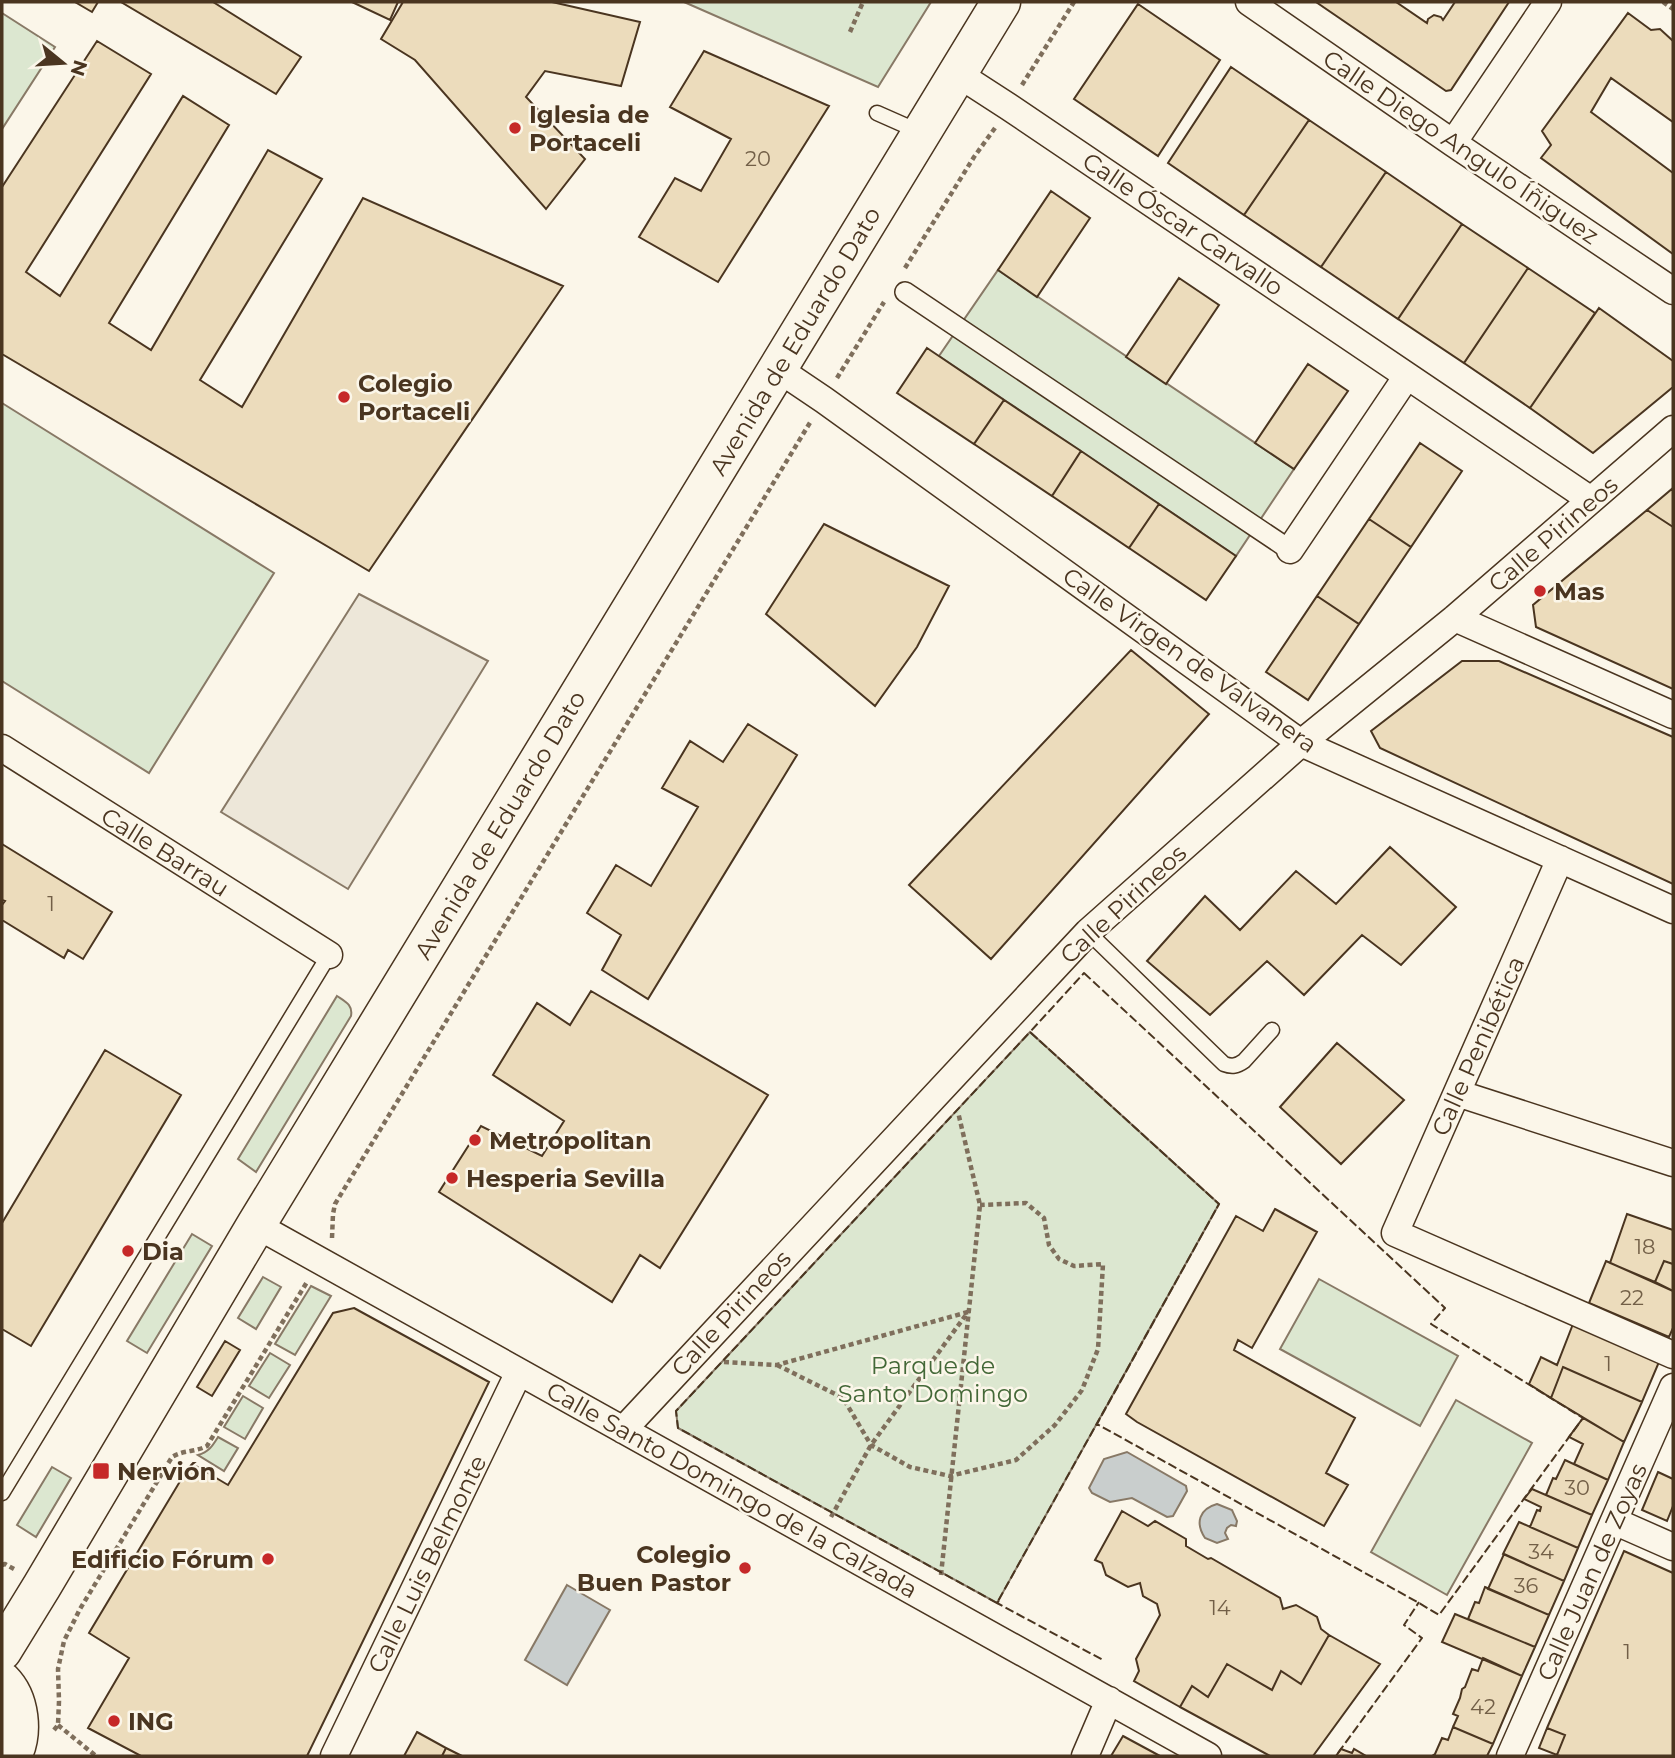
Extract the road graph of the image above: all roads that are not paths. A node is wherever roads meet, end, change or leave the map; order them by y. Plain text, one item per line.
1 (1002, 2) edge
2 (1249, 2) edge
3 (1548, 2) edge
4 (958, 74) junction
5 (877, 113) dead end
6 (922, 133) junction
7 (1453, 143) junction
8 (1673, 291) edge
9 (897, 294) road end
10 (778, 369) junction
11 (1407, 376) junction
12 (1673, 429) edge
13 (1591, 500) junction
14 (1290, 550) joint
15 (1455, 618) junction
16 (1673, 715) edge
17 (1301, 743) junction
18 (2, 748) edge
19 (1560, 859) junction
20 (1673, 910) edge
21 (1088, 932) junction
22 (329, 955) joint
23 (1272, 1030) dead end
24 (1457, 1093) junction
25 (1673, 1163) edge
26 (256, 1224) junction
27 (1673, 1355) edge
28 (519, 1372) junction
29 (1673, 1387) edge
30 (623, 1430) junction
31 (2, 1493) edge
32 (1614, 1521) junction
33 (1673, 1546) edge
34 (2, 1651) edge
35 (2, 1681) edge
36 (1109, 1700) junction
37 (17, 1754) edge
38 (334, 1756) edge
39 (1085, 1756) edge
40 (1208, 1756) edge
41 (1510, 1756) edge

1 - 4 main road, Avenida de Eduardo Dato
2 - 7 street, Calle Diego Angulo Íñiguez
3 - 7 street
4 - 6 main road, Avenida de Eduardo Dato
4 - 11 street, Calle Óscar Carvallo
5 - 6 lane
6 - 10 main road, Avenida de Eduardo Dato
7 - 8 street, Calle Diego Angulo Íñiguez
9 - 14 street
10 - 17 street, Calle Virgen de Valvanera
10 - 26 main road, Avenida de Eduardo Dato
11 - 13 street, Calle Óscar Carvallo
11 - 14 street
12 - 13 street, Calle Pirineos
13 - 15 street, Calle Pirineos
15 - 16 street
15 - 17 street, Calle Pirineos
17 - 19 street, Calle Virgen de Valvanera
17 - 21 street, Calle Pirineos
18 - 22 street, Calle Barrau
19 - 20 street, Calle Virgen de Valvanera
19 - 24 street, Calle Penibética
21 - 23 lane
21 - 30 street, Calle Pirineos
22 - 31 lane
24 - 25 street
24 - 27 street, Calle Penibética
26 - 28 street, Calle Santo Domingo de la Calzada
26 - 34 main road, Avenida de Eduardo Dato
28 - 30 street, Calle Santo Domingo de la Calzada
28 - 38 street, Calle Luis Belmonte
29 - 32 street, Calle Juan de Zoyas
30 - 36 street, Calle Santo Domingo de la Calzada
32 - 33 street
32 - 41 street, Calle Juan de Zoyas
35 - 37 main road
36 - 39 street
36 - 40 street, Calle Santo Domingo de la Calzada

